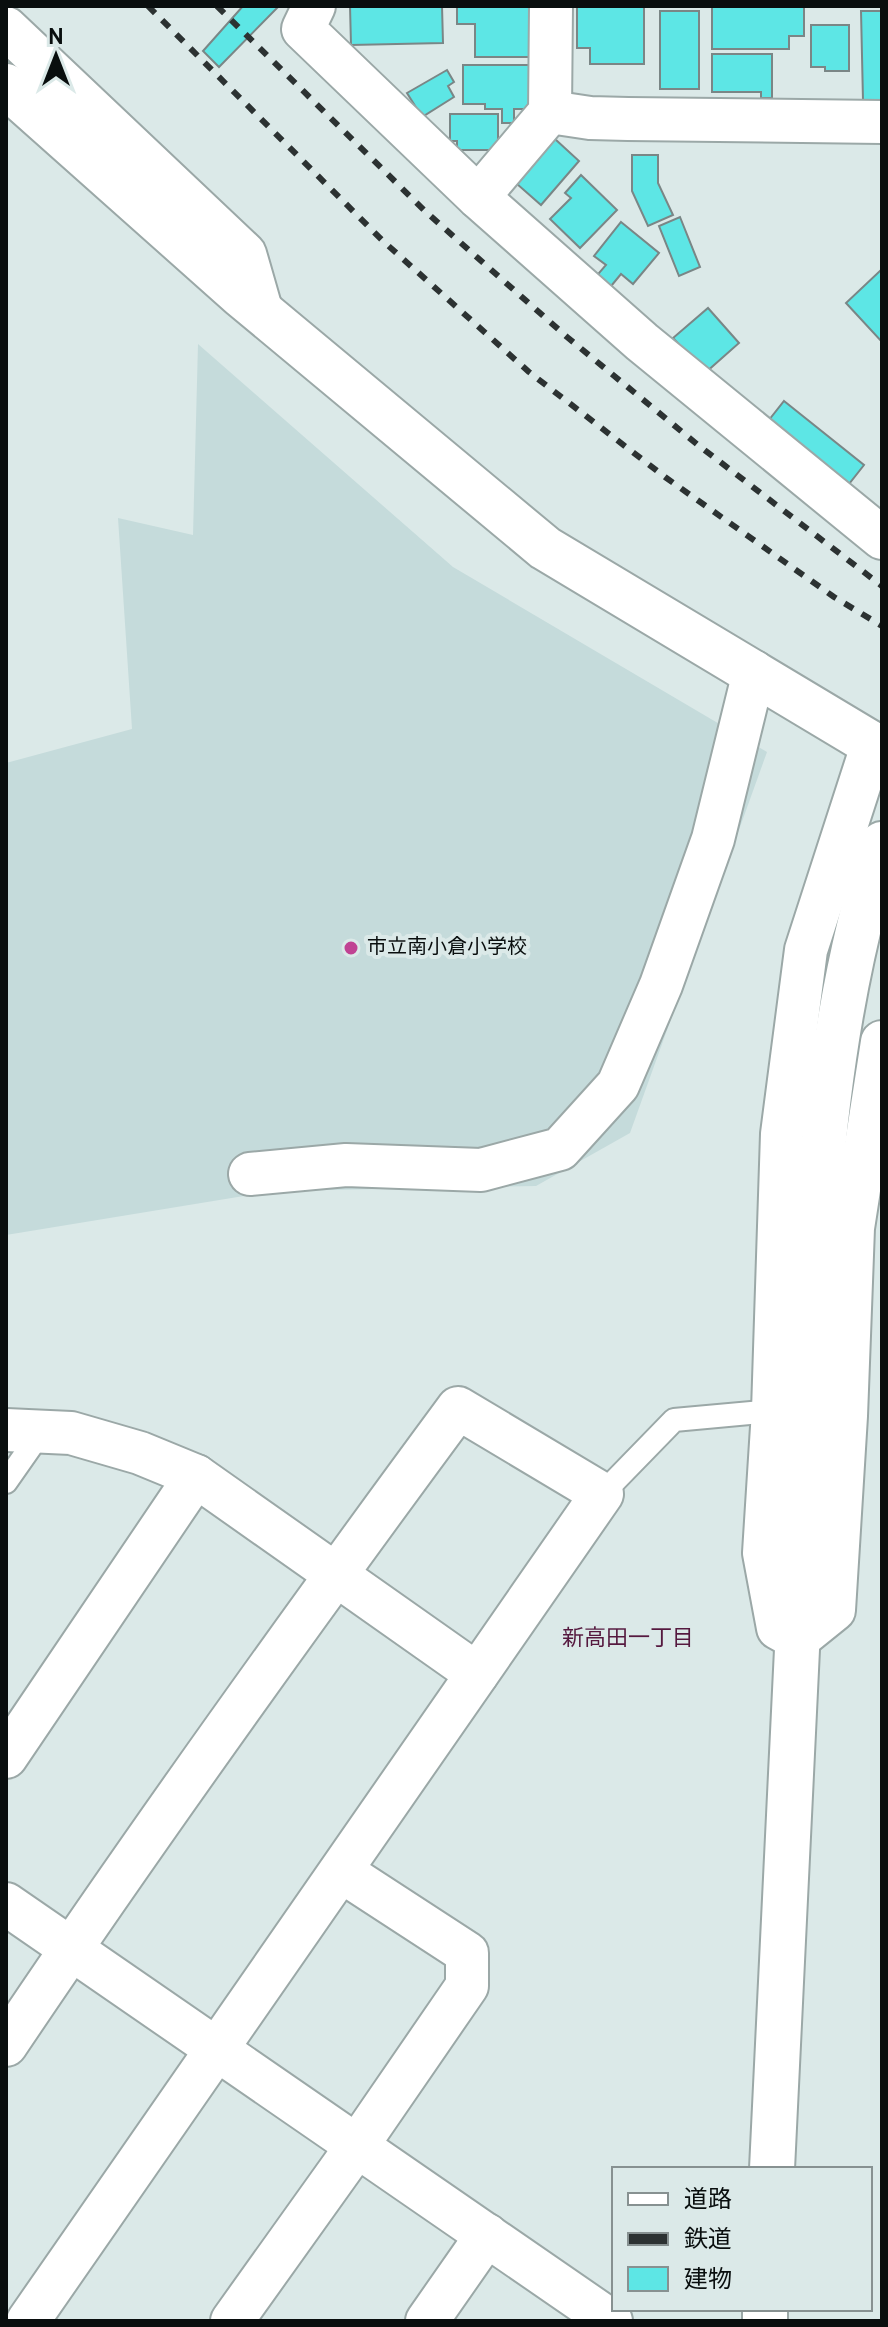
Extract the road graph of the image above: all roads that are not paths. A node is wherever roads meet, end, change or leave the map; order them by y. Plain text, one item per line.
1 (314, 6) edge
2 (551, 6) edge
3 (6, 28) edge
4 (6, 86) edge
5 (550, 112) junction
6 (882, 122) edge
7 (478, 197) junction
8 (262, 313) junction
9 (882, 538) edge
10 (754, 672) junction
11 (878, 747) edge
12 (882, 844) edge
13 (882, 1042) edge
14 (250, 1174) dead end
15 (773, 1411) junction
16 (24, 1431) edge
17 (196, 1476) junction
18 (6, 1482) edge
19 (602, 1494) junction
20 (335, 1574) junction
21 (798, 1639) junction
22 (477, 1674) junction
23 (6, 1757) edge
24 (341, 1871) junction
25 (6, 1904) edge
26 (71, 1949) junction
27 (6, 2045) edge
28 (217, 2049) junction
29 (357, 2146) junction
30 (772, 2167) edge
31 (487, 2235) junction
32 (28, 2321) edge
33 (232, 2321) edge
34 (427, 2321) edge
35 (611, 2321) edge

1 - 7 street
2 - 5 street
3 - 8 street
4 - 8 street
5 - 6 street
5 - 7 street
7 - 9 street
8 - 10 street
10 - 11 street
10 - 14 street
11 - 15 street
12 - 21 street
13 - 21 street
15 - 19 lane
15 - 21 street
16 - 17 street
16 - 18 lane
17 - 20 street
17 - 23 street
19 - 20 street
19 - 22 street
20 - 22 street
20 - 26 street
21 - 30 street
22 - 24 street
24 - 28 street
24 - 29 street
25 - 26 street
26 - 27 street
26 - 28 street
28 - 29 street
28 - 32 street
29 - 31 street
29 - 33 street
31 - 34 street
31 - 35 street

